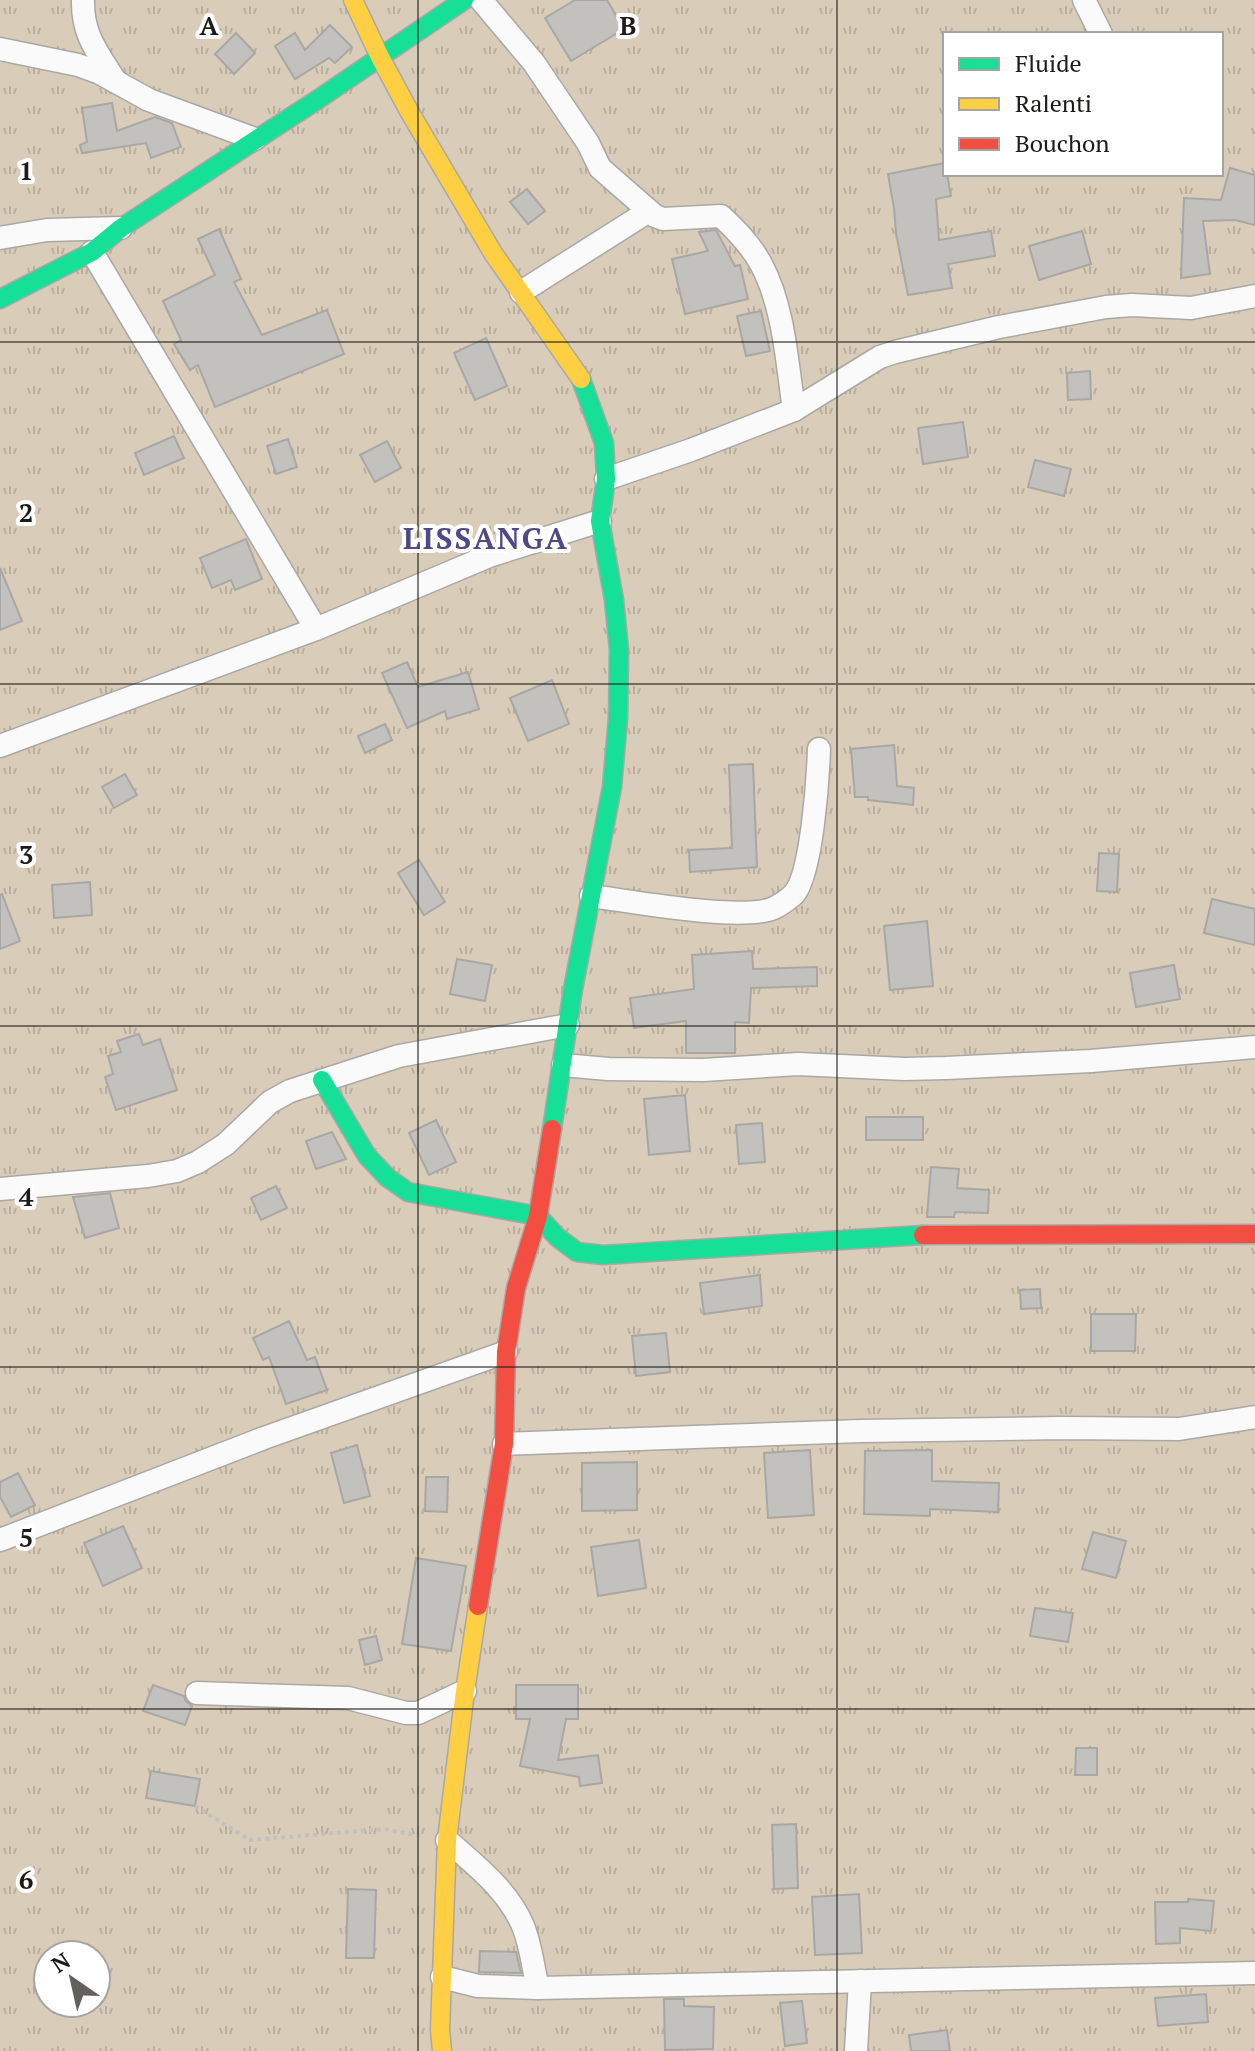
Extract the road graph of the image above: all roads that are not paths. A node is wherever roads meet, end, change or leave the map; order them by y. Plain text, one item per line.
1 (83, 0) edge
2 (353, 0) edge
3 (464, 0) edge
4 (481, 0) edge
5 (1084, 0) edge
6 (1100, 32) edge
7 (0, 49) edge
8 (380, 57) junction
9 (116, 82) junction
10 (255, 139) junction
11 (649, 211) junction
12 (121, 228) junction
13 (0, 238) edge
14 (92, 252) junction
15 (521, 292) junction
16 (1255, 296) edge
17 (0, 299) edge
18 (794, 410) junction
19 (606, 479) junction
20 (600, 521) junction
21 (316, 629) junction
22 (0, 746) edge
23 (819, 749) dead end
24 (591, 896) junction
25 (568, 1025) junction
26 (1255, 1047) edge
27 (563, 1065) junction
28 (322, 1080) junction
29 (0, 1189) edge
30 (538, 1216) junction
31 (1255, 1234) edge
32 (506, 1352) junction
33 (1255, 1417) edge
34 (504, 1444) junction
35 (0, 1540) edge
36 (465, 1691) junction
37 (197, 1693) dead end
38 (447, 1840) junction
39 (1255, 1973) edge
40 (442, 1977) junction
41 (860, 1981) junction
42 (538, 1988) junction
43 (442, 2051) edge
44 (856, 2051) edge

1 - 9 street
2 - 8 street
3 - 8 street
4 - 11 street
5 - 6 street
7 - 9 street
8 - 10 street
8 - 15 street
9 - 10 street
10 - 12 street
11 - 15 street
11 - 18 street
12 - 13 street
12 - 14 street
14 - 17 street
14 - 21 street
15 - 19 street
16 - 18 street
18 - 19 street
19 - 20 street
20 - 21 street
20 - 24 street
21 - 22 street
23 - 24 street
24 - 25 street
25 - 27 street
25 - 28 street
26 - 27 street
27 - 30 street
28 - 29 street
28 - 30 street
30 - 31 street
30 - 32 street
32 - 34 street
32 - 35 street
33 - 34 street
34 - 36 street
36 - 37 street
36 - 38 street
38 - 40 street
38 - 42 street
39 - 41 street
40 - 42 street
40 - 43 street
41 - 42 street
41 - 44 street

